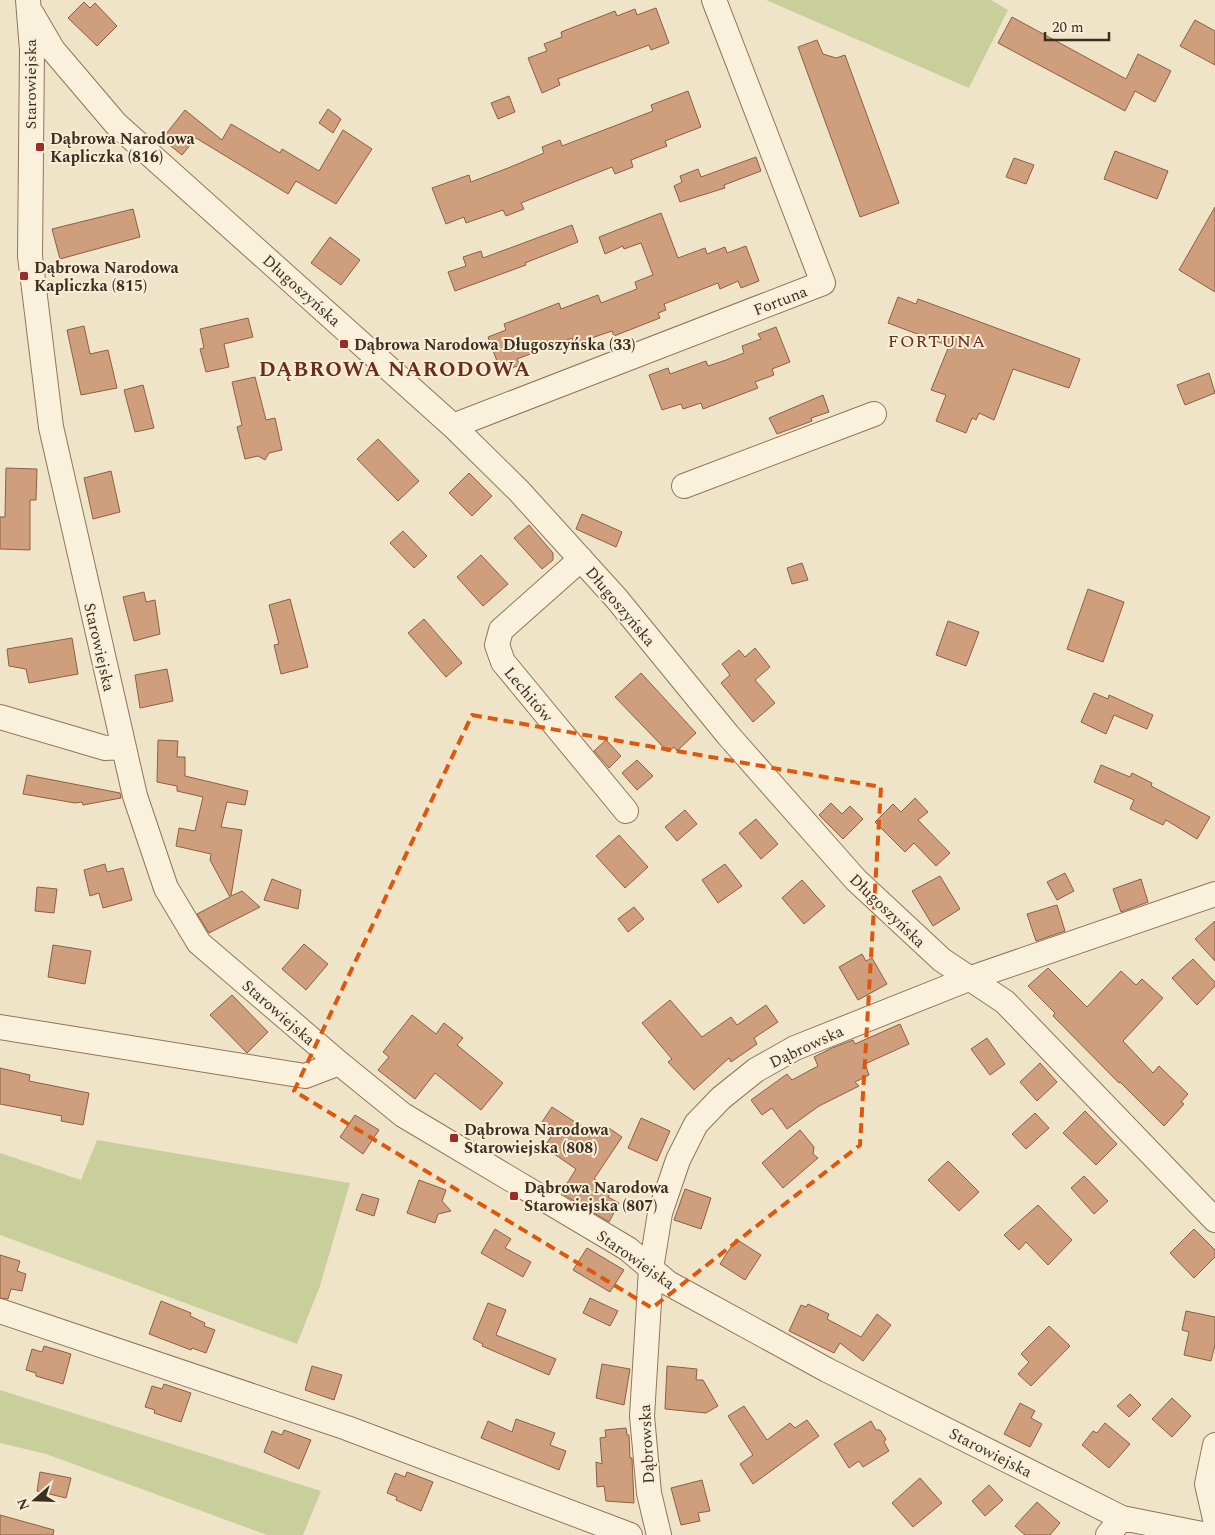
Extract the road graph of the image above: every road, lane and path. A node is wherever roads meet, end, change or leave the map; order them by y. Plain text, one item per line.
1 (714, 0) edge
2 (25, 3) edge
3 (874, 414) dead end
4 (453, 426) junction
5 (684, 486) dead end
6 (581, 559) junction
7 (0, 717) edge
8 (123, 747) junction
9 (626, 811) dead end
10 (1215, 894) edge
11 (971, 978) junction
12 (0, 1027) edge
13 (339, 1063) junction
14 (1215, 1220) edge
15 (652, 1269) junction
16 (0, 1311) edge
17 (1215, 1445) edge
18 (1215, 1519) edge
19 (1115, 1526) edge
20 (630, 1535) edge
21 (658, 1535) edge
22 (1207, 1535) edge

1 - 4 street, Fortuna
2 - 4 street, Długoszyńska
2 - 8 street, Starowiejska
3 - 5 street
4 - 6 street, Długoszyńska
6 - 9 street, Lechitów
6 - 11 street, Długoszyńska
7 - 8 street
8 - 13 street, Starowiejska
10 - 11 street, Dąbrowska
11 - 14 street, Długoszyńska
11 - 15 street, Dąbrowska
12 - 13 street
13 - 15 street, Starowiejska
15 - 19 street, Starowiejska
15 - 21 street, Dąbrowska
16 - 20 street
17 - 18 street
19 - 22 street, Starowiejska

